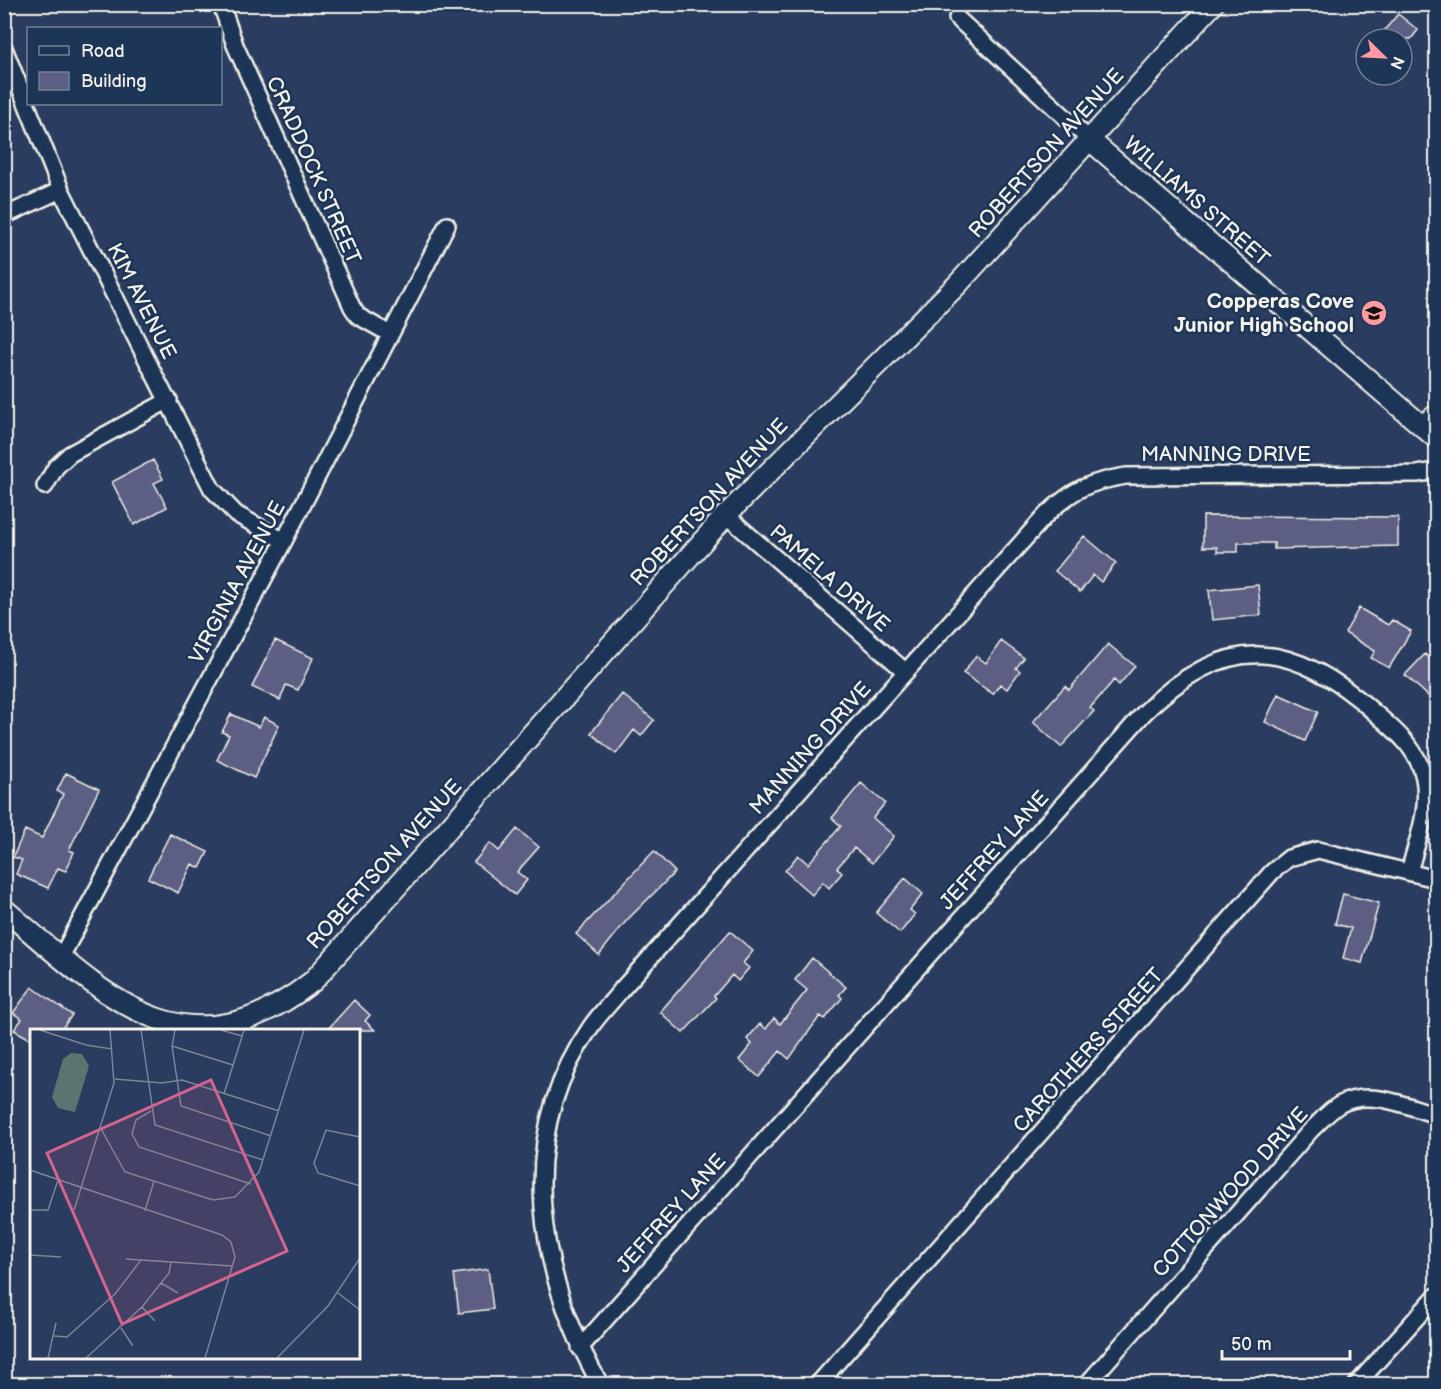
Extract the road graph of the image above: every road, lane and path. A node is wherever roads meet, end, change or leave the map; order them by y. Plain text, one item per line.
1 (221, 4) edge
2 (1213, 4) edge
3 (957, 18) dead end
4 (4, 48) edge
5 (1091, 141) junction
6 (61, 190) junction
7 (4, 216) edge
8 (447, 225) dead end
9 (390, 334) junction
10 (169, 400) junction
11 (1437, 408) edge
12 (1417, 422) junction
13 (1437, 438) edge
14 (1437, 471) edge
15 (45, 486) dead end
16 (726, 515) junction
17 (284, 541) junction
18 (906, 672) junction
19 (1409, 872) junction
20 (1437, 879) edge
21 (4, 909) edge
22 (61, 957) junction
23 (1437, 1115) edge
24 (1437, 1296) edge
25 (580, 1348) junction
26 (600, 1384) edge
27 (818, 1384) edge
28 (1087, 1384) edge
29 (1357, 1384) edge

1 - 9 street, CRADDOCK STREET
2 - 5 street, ROBERTSON AVENUE
3 - 5 street
4 - 6 street, KIM AVENUE
5 - 12 street, WILLIAMS STREET
5 - 16 street, ROBERTSON AVENUE
6 - 7 street
6 - 10 street, KIM AVENUE
8 - 9 street, VIRGINIA AVENUE
9 - 17 street, VIRGINIA AVENUE
10 - 15 street
10 - 17 street, KIM AVENUE
11 - 12 lane
12 - 13 street, WILLIAMS STREET
14 - 18 street, MANNING DRIVE
16 - 18 street, PAMELA DRIVE
16 - 22 street, ROBERTSON AVENUE
17 - 22 street, VIRGINIA AVENUE
18 - 25 street, MANNING DRIVE
19 - 20 street, CAROTHERS STREET
19 - 25 street, JEFFREY LANE
19 - 27 street, CAROTHERS STREET
21 - 22 street, ROBERTSON AVENUE
23 - 28 street, COTTONWOOD DRIVE
24 - 29 street
25 - 26 street, MANNING DRIVE

